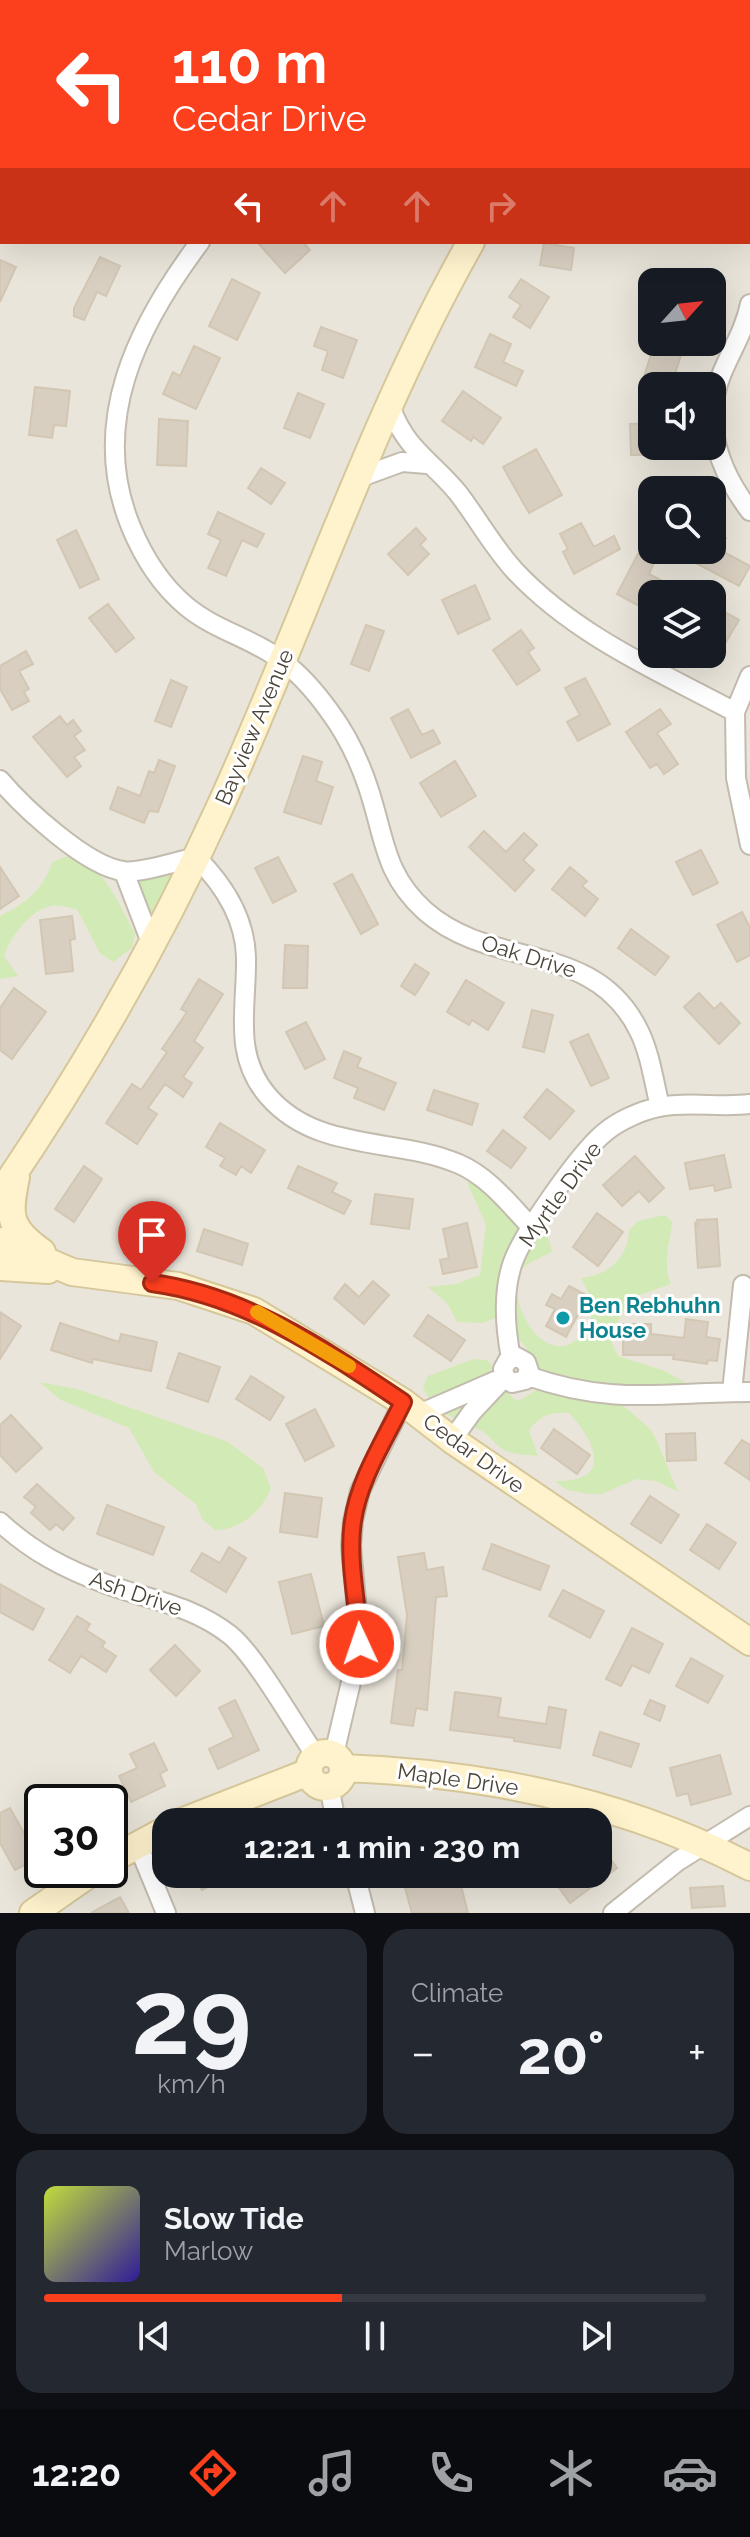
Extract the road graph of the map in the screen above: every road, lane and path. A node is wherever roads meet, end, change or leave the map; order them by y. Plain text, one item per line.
1 (199, 244) edge
2 (470, 244) edge
3 (750, 304) edge
4 (391, 408) junction
5 (427, 464) junction
6 (361, 477) junction
7 (750, 511) edge
8 (282, 661) junction
9 (750, 676) edge
10 (735, 712) junction
11 (0, 780) edge
12 (750, 845) edge
13 (196, 857) junction
14 (124, 872) junction
15 (152, 945) junction
16 (750, 1104) edge
17 (660, 1107) junction
18 (9, 1175) edge
19 (0, 1194) edge
20 (532, 1228) junction
21 (0, 1241) edge
22 (0, 1267) edge
23 (72, 1272) junction
24 (743, 1285) dead end
25 (511, 1358) junction
26 (528, 1376) junction
27 (505, 1377) junction
28 (741, 1392) edge
29 (411, 1408) junction
30 (452, 1440) junction
31 (0, 1522) edge
32 (750, 1642) edge
33 (326, 1767) junction
34 (218, 1808) edge
35 (333, 1808) edge
36 (750, 1816) edge
37 (152, 1838) edge
38 (706, 1844) junction
39 (138, 1845) junction
40 (128, 1850) edge
41 (750, 1867) edge
42 (69, 1888) edge
43 (359, 1888) edge
44 (33, 1913) edge
45 (166, 1913) edge
46 (365, 1913) edge
47 (613, 1913) edge

1 - 8 street, Oak Drive
2 - 4 street, Bayview Avenue
3 - 7 street
4 - 5 street
4 - 6 street, Bayview Avenue
5 - 6 street
5 - 10 street
6 - 8 street, Bayview Avenue
8 - 13 street, Bayview Avenue
8 - 17 street, Oak Drive
9 - 10 street
10 - 12 street
11 - 14 street
13 - 14 street
13 - 15 street, Bayview Avenue
13 - 20 street
14 - 15 street
15 - 18 street, Bayview Avenue
16 - 17 street, Myrtle Drive
17 - 20 street, Myrtle Drive
18 - 19 street, Bayview Avenue
18 - 23 street
20 - 25 street, Myrtle Drive
21 - 23 street, Cedar Drive
22 - 23 street
23 - 29 street, Cedar Drive
24 - 28 street
25 - 26 street
25 - 27 street, Myrtle Drive
26 - 27 street
26 - 28 street
27 - 29 street
27 - 30 street, Myrtle Drive
29 - 30 street, Cedar Drive
29 - 33 street
30 - 32 street, Cedar Drive
31 - 33 street, Ash Drive
33 - 34 street, Maple Drive
33 - 35 street, Ash Drive
33 - 38 street, Maple Drive
36 - 38 street
37 - 39 street
38 - 41 street, Maple Drive
38 - 47 street
39 - 40 street
39 - 45 street
42 - 44 street
43 - 46 street

